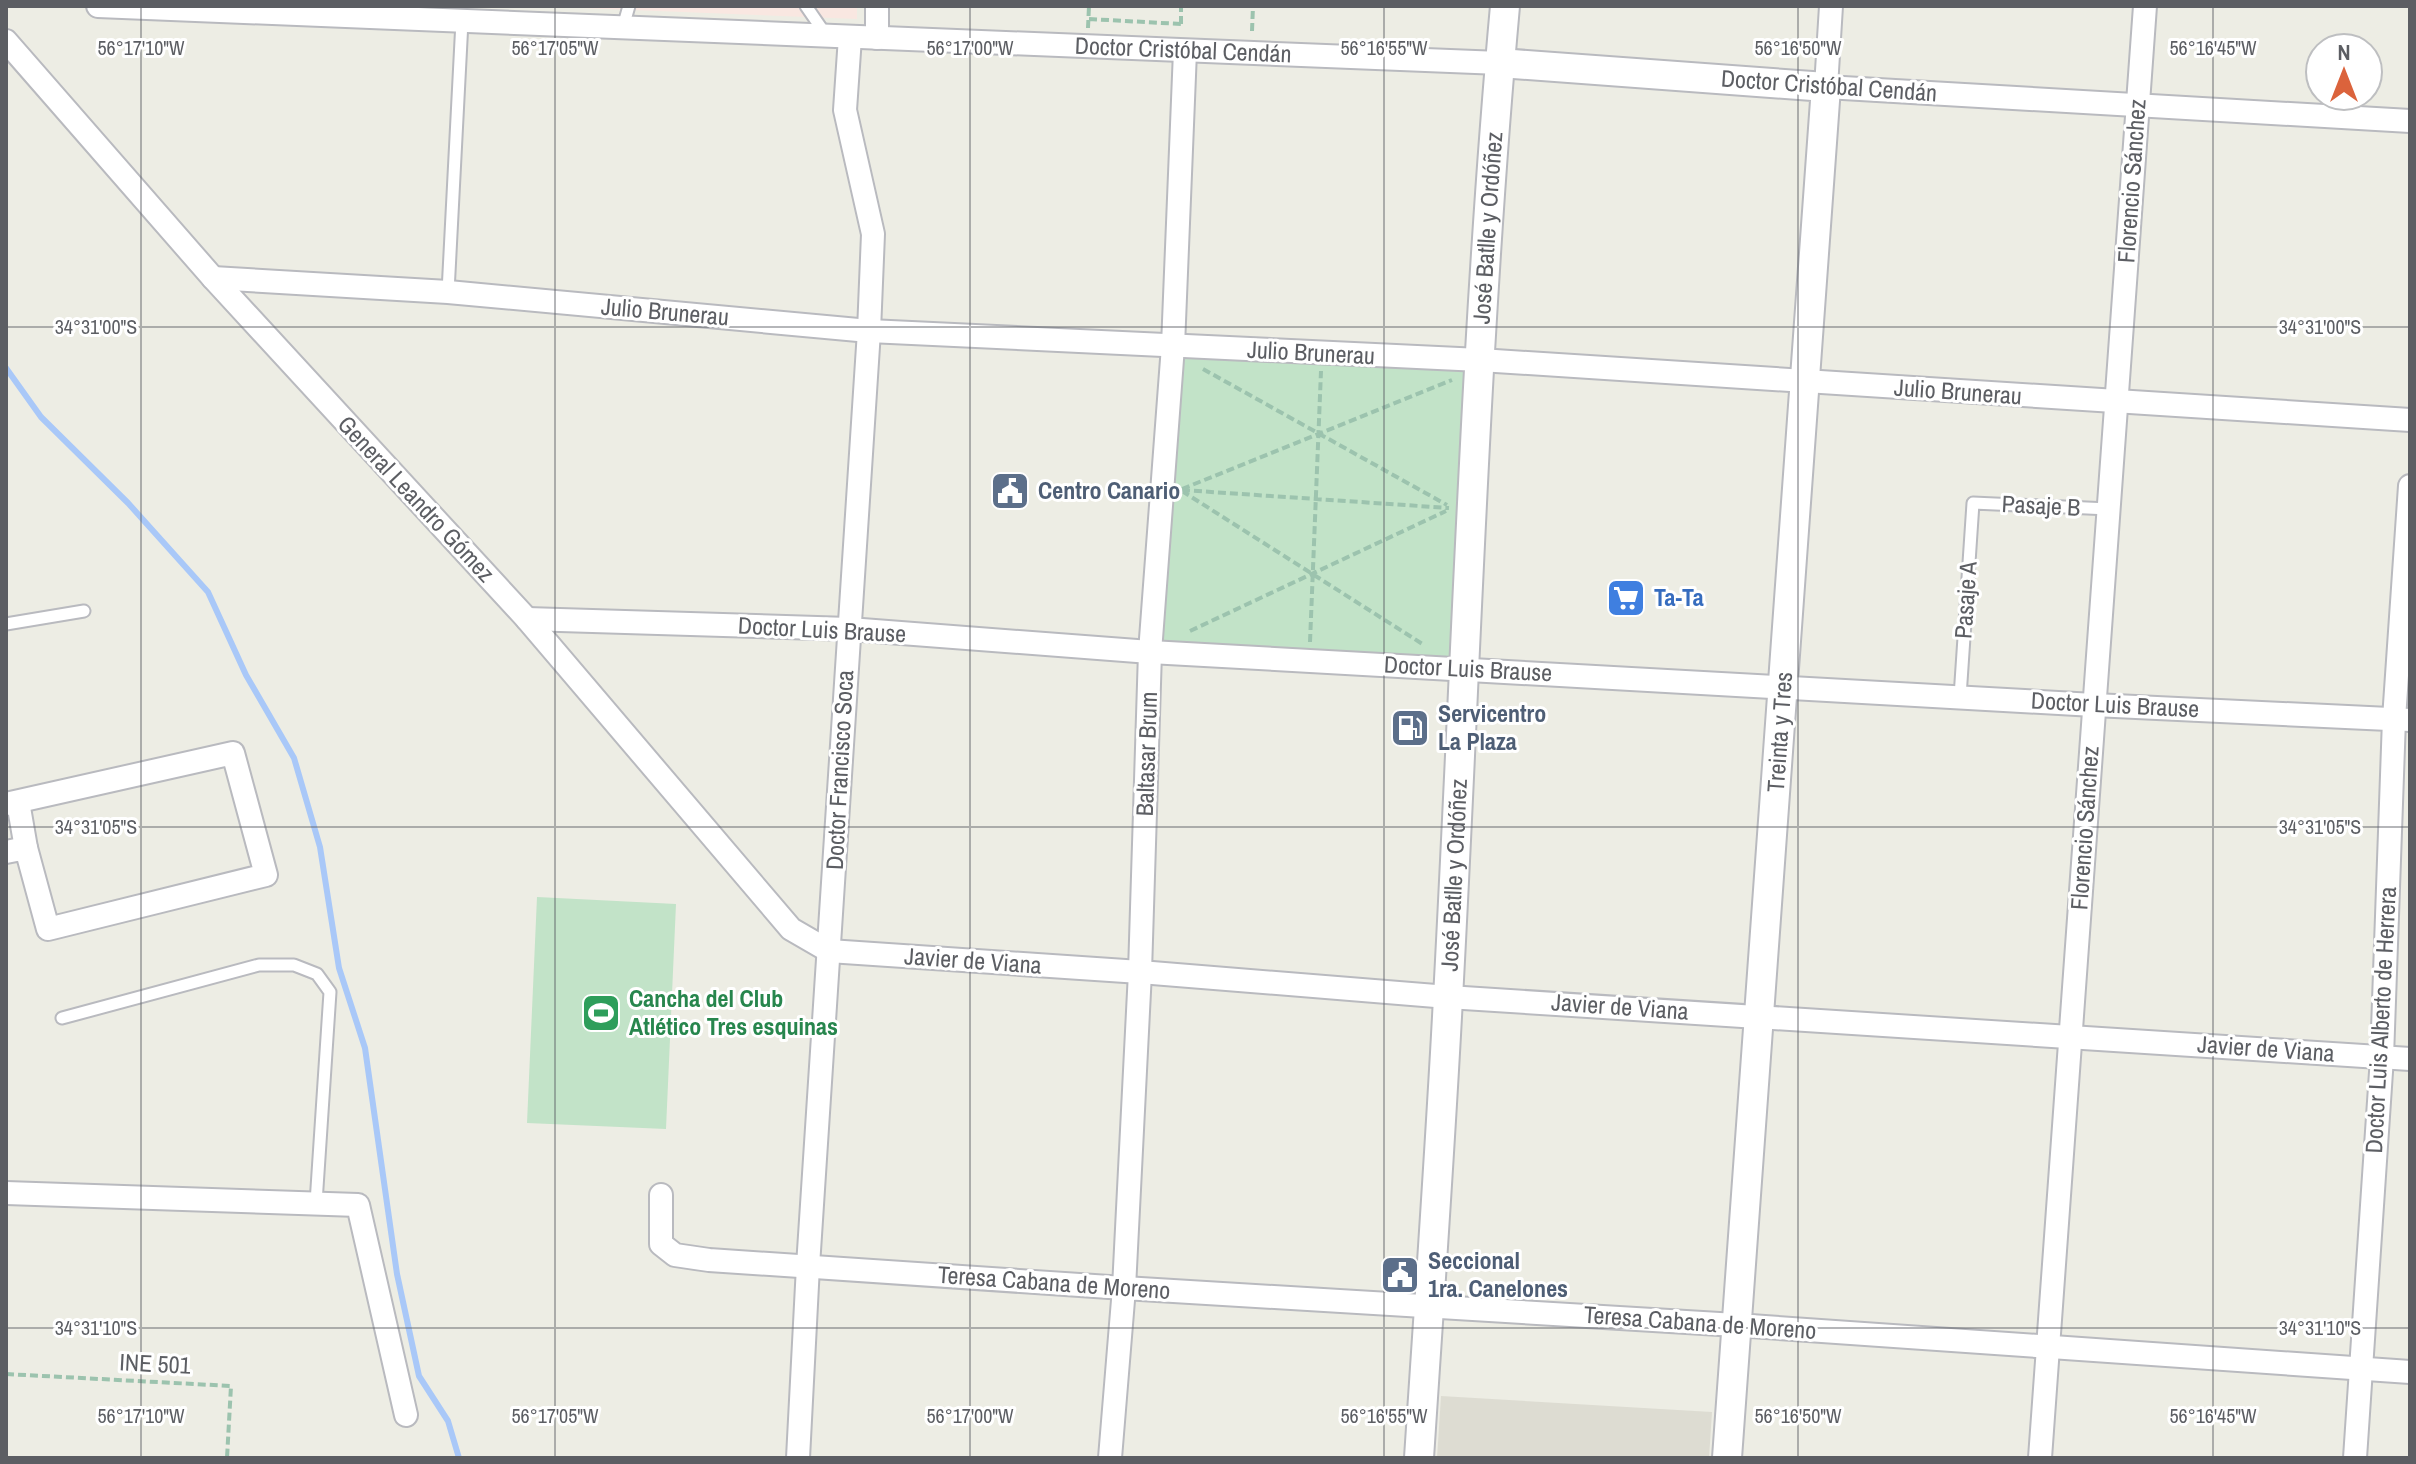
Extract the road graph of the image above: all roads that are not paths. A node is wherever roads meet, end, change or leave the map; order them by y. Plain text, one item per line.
1 (98, 6) edge
2 (806, 6) edge
3 (877, 6) edge
4 (1505, 6) edge
5 (1831, 6) edge
6 (2145, 6) edge
7 (626, 17) edge
8 (462, 21) junction
9 (826, 36) junction
10 (850, 37) junction
11 (877, 38) junction
12 (6, 41) edge
13 (1185, 51) junction
14 (1500, 63) junction
15 (1826, 87) junction
16 (2137, 105) junction
17 (2410, 121) edge
18 (213, 278) junction
19 (448, 292) junction
20 (869, 331) junction
21 (1173, 346) junction
22 (1480, 360) junction
23 (1804, 382) junction
24 (2116, 402) junction
25 (2410, 420) edge
26 (2410, 486) edge
27 (1973, 503) joint
28 (2109, 509) junction
29 (84, 611) dead end
30 (527, 619) junction
31 (6, 624) edge
32 (849, 629) junction
33 (1150, 652) junction
34 (1463, 669) junction
35 (1783, 688) junction
36 (1960, 697) junction
37 (2094, 705) junction
38 (2402, 720) edge
39 (12, 803) edge
40 (16, 850) edge
41 (829, 951) junction
42 (1140, 972) junction
43 (1448, 997) junction
44 (1759, 1016) junction
45 (62, 1018) dead end
46 (2071, 1035) junction
47 (2382, 1057) junction
48 (2410, 1059) edge
49 (6, 1193) edge
50 (661, 1195) dead end
51 (316, 1203) junction
52 (808, 1266) junction
53 (1124, 1288) junction
54 (1429, 1306) junction
55 (1736, 1325) junction
56 (2048, 1348) junction
57 (2360, 1368) junction
58 (2410, 1372) edge
59 (406, 1415) dead end
60 (798, 1458) edge
61 (1110, 1458) edge
62 (1419, 1458) edge
63 (1727, 1458) edge
64 (2040, 1458) edge
65 (2355, 1458) edge

1 - 8 street, Doctor Cristóbal Cendán
2 - 9 lane
3 - 11 street
4 - 14 street, José Batlle y Ordóñez
5 - 15 street, Treinta y Tres
6 - 16 street, Florencio Sánchez
7 - 8 street, Doctor Cristóbal Cendán
7 - 9 street, Doctor Cristóbal Cendán
8 - 19 lane
9 - 10 street, Doctor Cristóbal Cendán
10 - 11 street, Doctor Cristóbal Cendán
10 - 20 street, Doctor Francisco Soca
11 - 13 street, Doctor Cristóbal Cendán
12 - 18 street, General Leandro Gómez
13 - 14 street, Doctor Cristóbal Cendán
13 - 21 street, Baltasar Brum
14 - 15 street, Doctor Cristóbal Cendán
14 - 22 street, José Batlle y Ordóñez
15 - 16 street, Doctor Cristóbal Cendán
15 - 23 street, Treinta y Tres
16 - 17 street, Doctor Cristóbal Cendán
16 - 24 street, Florencio Sánchez
18 - 19 street, Julio Brunerau
18 - 30 street, General Leandro Gómez
19 - 20 street, Julio Brunerau
20 - 21 street, Julio Brunerau
20 - 32 street, Doctor Francisco Soca
21 - 22 street, Julio Brunerau
21 - 33 street, Baltasar Brum
22 - 23 street, Julio Brunerau
22 - 34 street, José Batlle y Ordóñez
23 - 24 street, Julio Brunerau
23 - 35 street, Treinta y Tres
24 - 25 street, Julio Brunerau
24 - 28 street, Florencio Sánchez
26 - 38 street, Doctor Luis Alberto de Herrera
27 - 28 lane, Pasaje B
27 - 36 lane, Pasaje A
28 - 37 street, Florencio Sánchez
29 - 31 lane
30 - 32 street, Doctor Luis Brause
30 - 41 street, General Leandro Gómez
32 - 33 street, Doctor Luis Brause
32 - 41 street, Doctor Francisco Soca
33 - 34 street, Doctor Luis Brause
33 - 42 street, Baltasar Brum
34 - 35 street, Doctor Luis Brause
34 - 43 street, José Batlle y Ordóñez
35 - 36 street, Doctor Luis Brause
35 - 44 street, Treinta y Tres
36 - 37 street, Doctor Luis Brause
37 - 38 street, Doctor Luis Brause
37 - 46 street, Florencio Sánchez
38 - 47 street, Doctor Luis Alberto de Herrera
39 - 40 street
39 - 40 street
41 - 42 street, Javier de Viana
41 - 52 street, Doctor Francisco Soca
42 - 43 street, Javier de Viana
42 - 53 street, Baltasar Brum
43 - 44 street, Javier de Viana
43 - 54 street, José Batlle y Ordóñez
44 - 46 street, Javier de Viana
44 - 55 street, Treinta y Tres
45 - 51 lane
46 - 47 street, Javier de Viana
46 - 56 street, Florencio Sánchez
47 - 48 street, Javier de Viana
47 - 57 street, Doctor Luis Alberto de Herrera
49 - 51 street
50 - 52 street, Teresa Cabana de Moreno
51 - 59 street
52 - 53 street, Teresa Cabana de Moreno
52 - 60 street, Doctor Francisco Soca
53 - 54 street, Teresa Cabana de Moreno
53 - 61 street, Baltasar Brum
54 - 55 street, Teresa Cabana de Moreno
54 - 62 street, José Batlle y Ordóñez
55 - 56 street, Teresa Cabana de Moreno
55 - 63 street, Treinta y Tres
56 - 57 street, Teresa Cabana de Moreno
56 - 64 street, Florencio Sánchez
57 - 58 street, Teresa Cabana de Moreno
57 - 65 street, Doctor Luis Alberto de Herrera

